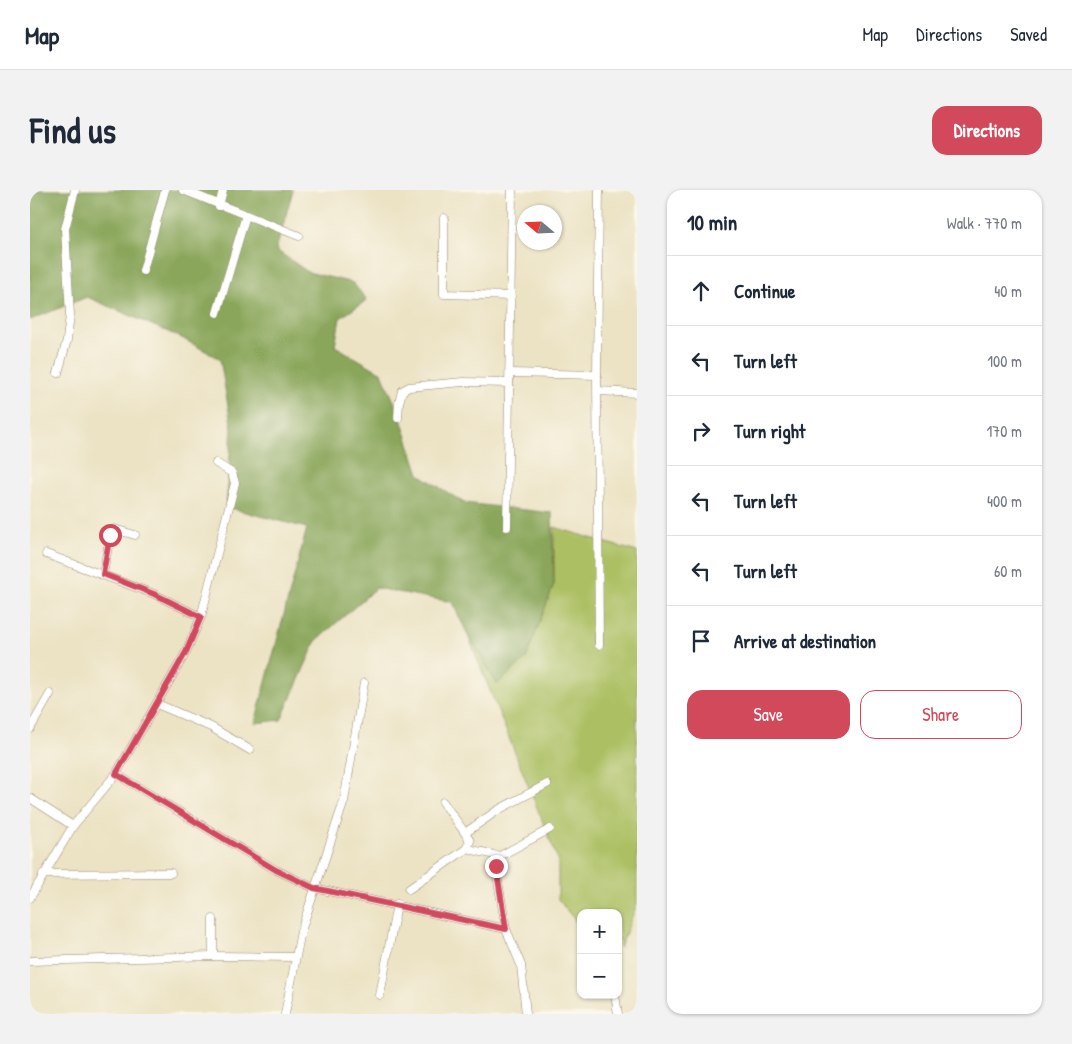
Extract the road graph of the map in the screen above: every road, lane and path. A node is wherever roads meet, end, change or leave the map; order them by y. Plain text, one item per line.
1 (75, 190) edge
2 (166, 190) edge
3 (183, 190) edge
4 (223, 190) edge
5 (512, 190) edge
6 (599, 190) edge
7 (219, 206) junction
8 (246, 215) junction
9 (444, 218) dead end
10 (299, 236) dead end
11 (143, 271) dead end
12 (511, 296) junction
13 (217, 313) dead end
14 (58, 373) dead end
15 (510, 373) junction
16 (597, 374) junction
17 (509, 383) junction
18 (598, 391) junction
19 (637, 393) edge
20 (398, 418) dead end
21 (216, 463) dead end
22 (508, 527) dead end
23 (135, 535) dead end
24 (46, 554) dead end
25 (103, 574) junction
26 (201, 617) junction
27 (599, 645) dead end
28 (364, 683) dead end
29 (50, 694) dead end
30 (157, 704) junction
31 (30, 730) edge
32 (250, 750) dead end
33 (116, 774) junction
34 (547, 784) dead end
35 (30, 798) edge
36 (443, 802) dead end
37 (73, 826) junction
38 (550, 829) dead end
39 (465, 832) junction
40 (468, 848) junction
41 (498, 857) junction
42 (43, 874) junction
43 (171, 874) dead end
44 (314, 888) junction
45 (409, 889) dead end
46 (30, 898) edge
47 (397, 904) junction
48 (212, 919) dead end
49 (506, 929) junction
50 (214, 956) junction
51 (295, 957) junction
52 (30, 961) edge
53 (380, 995) dead end
54 (616, 999) edge
55 (285, 1014) edge
56 (526, 1014) edge
57 (618, 1014) edge

1 - 14 street
2 - 11 street
3 - 7 street
4 - 7 street
5 - 12 street
6 - 16 street
7 - 8 street
8 - 10 street
8 - 13 street
9 - 12 street
12 - 15 street
15 - 16 street
15 - 17 street
16 - 18 street
17 - 20 street
17 - 22 street
18 - 19 street
18 - 27 street
21 - 26 street
23 - 25 street
24 - 25 street
25 - 26 street
26 - 30 street
28 - 44 street
29 - 31 street
30 - 32 street
30 - 33 street
33 - 37 street
33 - 44 street
34 - 39 street
35 - 37 street
36 - 39 street
37 - 42 street
38 - 41 street
39 - 40 street
40 - 41 street
40 - 45 street
41 - 49 street
42 - 43 street
42 - 46 street
44 - 47 street
44 - 51 street
47 - 49 street
47 - 53 street
48 - 50 street
49 - 56 street
50 - 51 street
50 - 52 street
51 - 55 street
54 - 57 street

